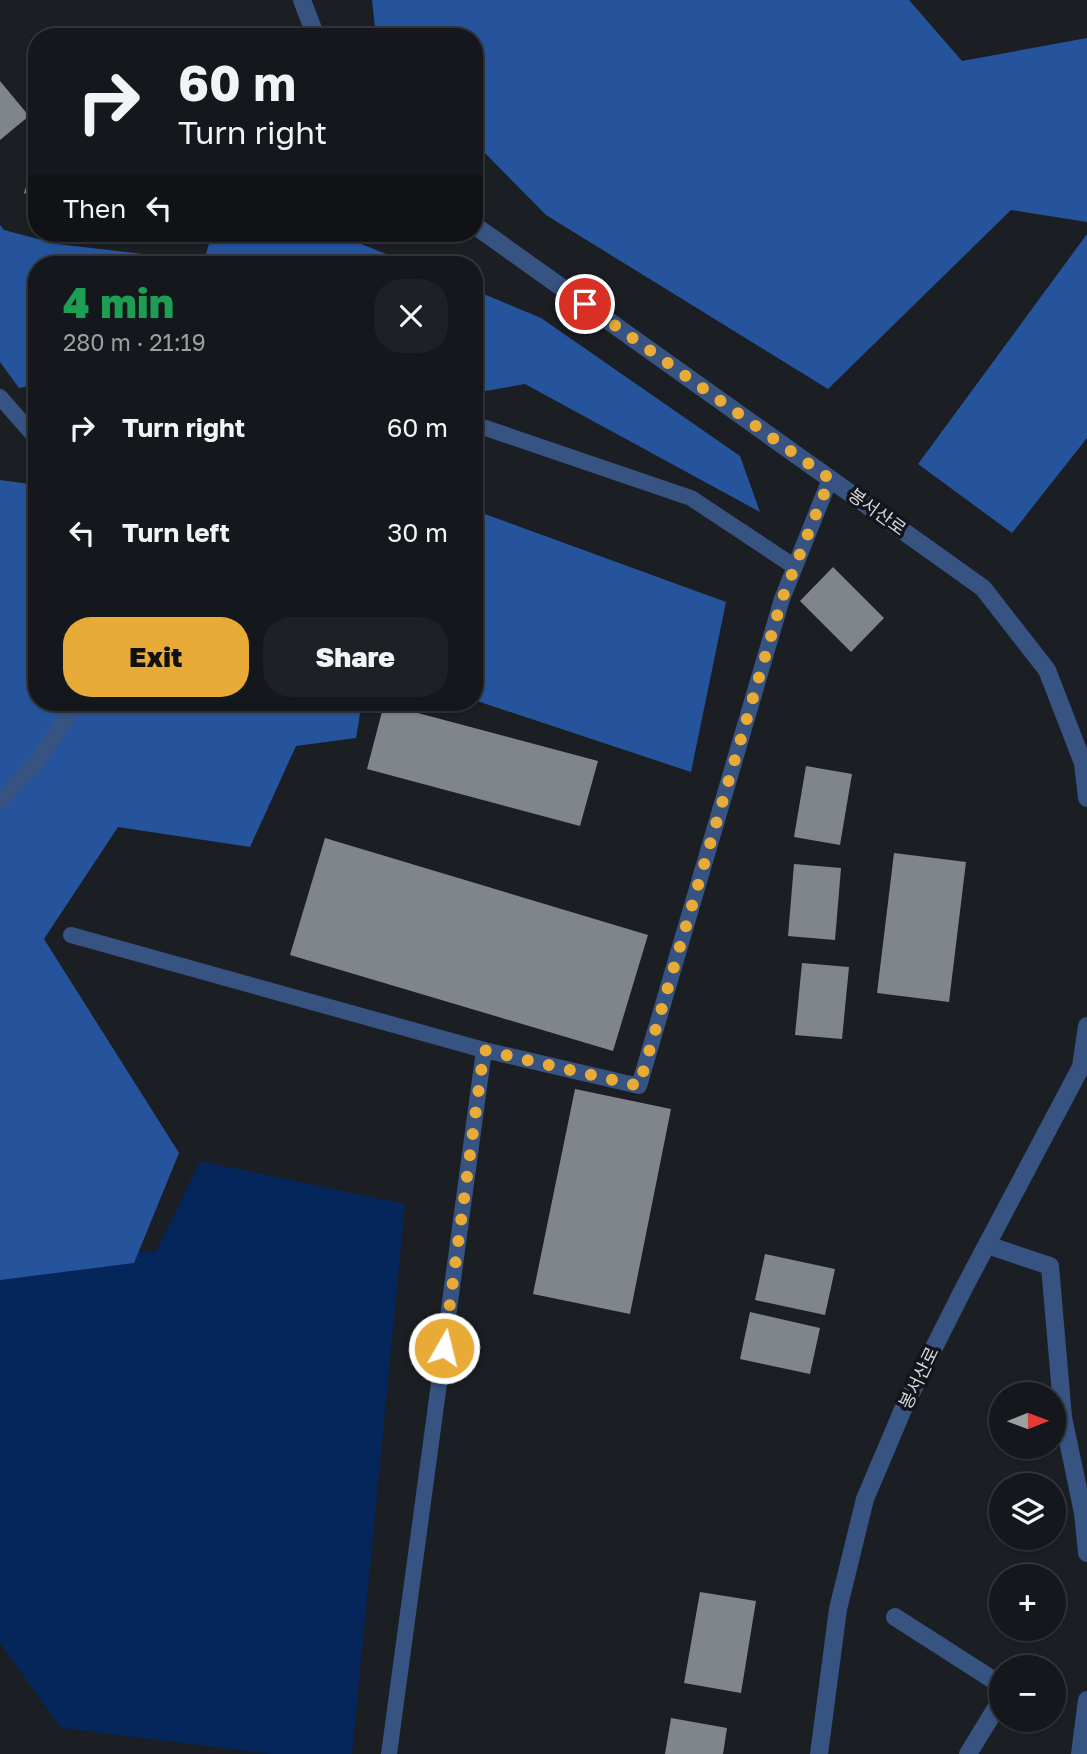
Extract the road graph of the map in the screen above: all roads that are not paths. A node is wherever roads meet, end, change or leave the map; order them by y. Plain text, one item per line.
1 (302, 0) edge
2 (313, 28) edge
3 (483, 231) edge
4 (0, 397) edge
5 (483, 427) edge
6 (28, 429) edge
7 (830, 479) junction
8 (795, 567) junction
9 (75, 711) edge
10 (1087, 798) edge
11 (0, 802) edge
12 (71, 935) dead end
13 (1087, 1026) edge
14 (484, 1050) junction
15 (988, 1245) junction
16 (1087, 1553) edge
17 (895, 1617) dead end
18 (989, 1677) edge
19 (1087, 1700) edge
20 (989, 1720) edge
21 (389, 1754) edge
22 (819, 1754) edge
23 (968, 1754) edge
24 (1080, 1754) edge

1 - 2 street
3 - 7 street, 봉서산로
4 - 6 lane
5 - 8 lane
7 - 8 lane
7 - 10 street, 봉서산로
8 - 14 lane
9 - 11 lane
12 - 14 lane
13 - 15 street, 봉서산로
14 - 21 lane
15 - 16 street
15 - 22 street, 봉서산로
17 - 18 street
19 - 24 street
20 - 23 street

